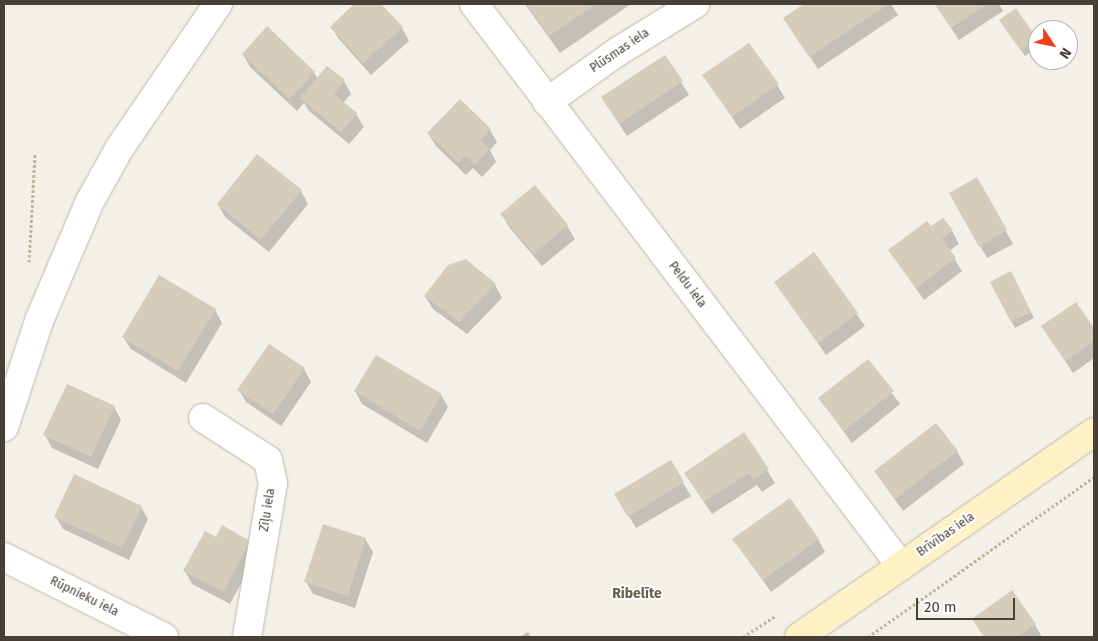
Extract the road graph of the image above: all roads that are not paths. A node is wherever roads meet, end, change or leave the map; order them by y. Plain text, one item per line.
1 (218, 4) edge
2 (474, 4) edge
3 (695, 4) edge
4 (547, 102) junction
5 (203, 418) dead end
6 (4, 427) edge
7 (1094, 432) edge
8 (4, 557) edge
9 (901, 566) junction
10 (164, 637) edge
11 (247, 637) edge
12 (799, 637) edge

1 - 6 street
2 - 4 street, Peldu iela
3 - 4 street, Plūsmas iela
4 - 9 street, Peldu iela
5 - 11 street, Zīļu iela
7 - 9 main road, Brīvības iela
8 - 10 street, Rūpnieku iela
9 - 12 main road, Brīvības iela

